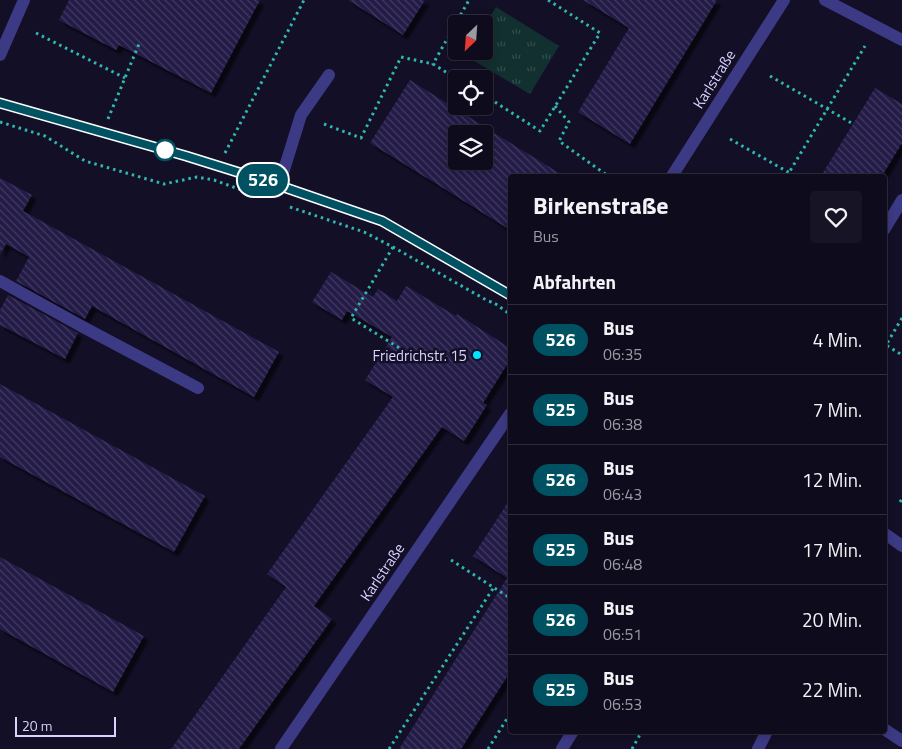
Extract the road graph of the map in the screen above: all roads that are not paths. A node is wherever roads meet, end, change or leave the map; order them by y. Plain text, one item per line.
1 (24, 0) edge
2 (784, 0) edge
3 (825, 0) edge
4 (902, 40) edge
5 (0, 55) edge
6 (329, 75) dead end
7 (673, 174) edge
8 (279, 186) dead end
9 (902, 200) edge
10 (887, 225) edge
11 (0, 281) edge
12 (198, 388) dead end
13 (508, 417) edge
14 (887, 535) edge
15 (902, 546) edge
16 (887, 731) edge
17 (571, 734) edge
18 (766, 734) edge
19 (902, 741) edge
20 (281, 749) edge
21 (562, 749) edge
22 (758, 749) edge

1 - 5 street
2 - 7 street, Karlstraße
3 - 4 street
6 - 8 street
9 - 10 street
11 - 12 street
13 - 20 street, Karlstraße
14 - 15 street
16 - 19 street
17 - 21 street
18 - 22 street

